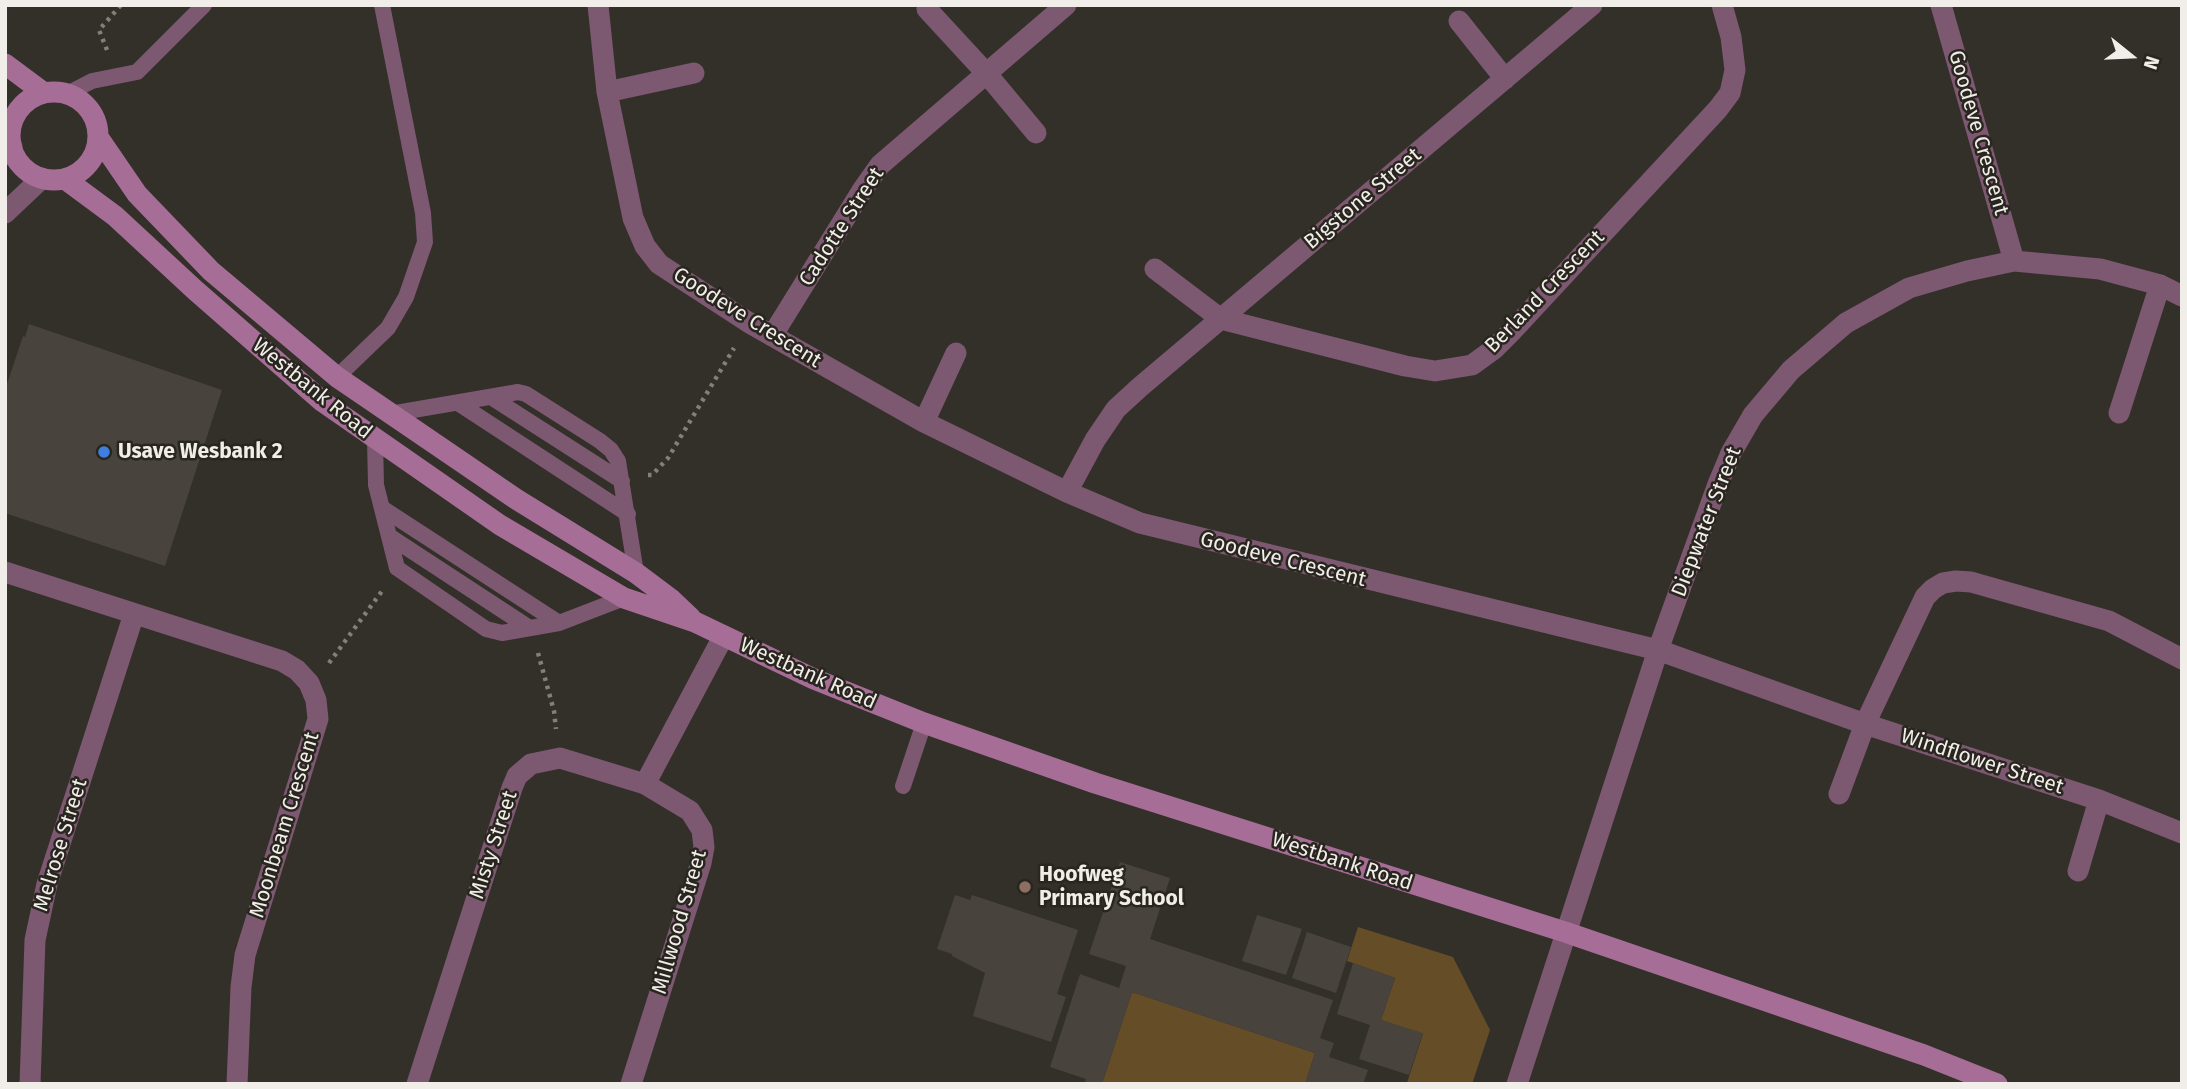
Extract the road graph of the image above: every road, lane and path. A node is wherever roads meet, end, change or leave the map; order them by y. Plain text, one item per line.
1 (121, 5) edge
2 (204, 5) edge
3 (382, 5) edge
4 (598, 5) edge
5 (1066, 5) edge
6 (1592, 5) edge
7 (1722, 5) edge
8 (1941, 5) edge
9 (927, 9) dead end
10 (1460, 21) dead end
11 (108, 53) dead end
12 (5, 64) edge
13 (986, 72) junction
14 (694, 73) dead end
15 (1505, 79) junction
16 (607, 92) junction
17 (44, 93) junction
18 (67, 94) junction
19 (9, 119) edge
20 (1036, 132) dead end
21 (98, 137) junction
22 (8, 151) edge
23 (42, 178) junction
24 (65, 178) junction
25 (5, 213) edge
26 (2014, 261) junction
27 (1155, 269) dead end
28 (2160, 285) junction
29 (2182, 296) edge
30 (1221, 319) junction
31 (748, 323) junction
32 (772, 336) junction
33 (956, 353) dead end
34 (337, 377) junction
35 (457, 403) junction
36 (2119, 413) dead end
37 (390, 414) junction
38 (924, 422) junction
39 (375, 440) junction
40 (630, 479) junction
41 (1067, 492) junction
42 (382, 508) junction
43 (628, 514) junction
44 (389, 536) junction
45 (5, 572) edge
46 (636, 573) junction
47 (382, 590) dead end
48 (624, 598) junction
49 (134, 614) junction
50 (559, 622) junction
51 (695, 622) junction
52 (531, 635) junction
53 (723, 637) junction
54 (1658, 650) junction
55 (2182, 659) edge
56 (309, 683) junction
57 (924, 723) junction
58 (1865, 724) junction
59 (560, 758) junction
60 (645, 784) junction
61 (903, 786) dead end
62 (1839, 794) dead end
63 (2099, 800) junction
64 (2182, 833) edge
65 (2078, 871) dead end
66 (1565, 932) junction
67 (30, 1084) edge
68 (237, 1084) edge
69 (417, 1084) edge
70 (631, 1084) edge
71 (1517, 1084) edge
72 (1997, 1084) edge

1 - 11 path
2 - 18 lane
3 - 34 lane
4 - 16 street, Goodeve Crescent
5 - 13 street, Cadotte Street
6 - 15 street, Bigstone Street
7 - 30 street, Berland Crescent
8 - 26 street, Goodeve Crescent
9 - 13 street
10 - 15 street
12 - 17 street
13 - 20 street
13 - 32 street, Cadotte Street
14 - 16 street
15 - 30 street, Bigstone Street
16 - 31 street, Goodeve Crescent
17 - 18 street
17 - 19 street
18 - 21 street
19 - 22 street
21 - 24 street
21 - 34 street, Westbank Road
22 - 23 street
23 - 24 street
23 - 25 street
24 - 39 street, Westbank Road
26 - 28 street, Diepwater Street
26 - 54 street, Diepwater Street
27 - 30 street
28 - 29 street, Diepwater Street
28 - 36 street
30 - 41 street, Bigstone Street
31 - 32 street, Goodeve Crescent
31 - 40 path
32 - 38 street, Goodeve Crescent
33 - 38 street
34 - 37 street, Westbank Road
35 - 37 lane
35 - 40 lane
35 - 43 lane
37 - 46 street, Westbank Road
38 - 41 street, Goodeve Crescent
39 - 42 lane
39 - 48 street, Westbank Road
40 - 43 lane
41 - 54 street, Goodeve Crescent
42 - 44 lane
42 - 50 lane
43 - 46 lane
44 - 52 lane
44 - 52 lane
45 - 49 street
46 - 51 street, Westbank Road
47 - 56 path
48 - 50 lane
48 - 51 street, Westbank Road
49 - 56 street
49 - 67 street, Melrose Street
50 - 52 lane
51 - 53 street, Westbank Road
52 - 59 path
53 - 57 street, Westbank Road
53 - 60 street
54 - 58 street, Windflower Street
54 - 66 street, Diepwater Street
55 - 58 street
56 - 68 street, Moonbeam Crescent
57 - 61 lane
57 - 66 street, Westbank Road
58 - 62 street
58 - 63 street, Windflower Street
59 - 60 street
59 - 69 street, Misty Street
60 - 70 street, Millwood Street
63 - 64 street, Windflower Street
63 - 65 street
66 - 71 street, Diepwater Street
66 - 72 street, Westbank Road

